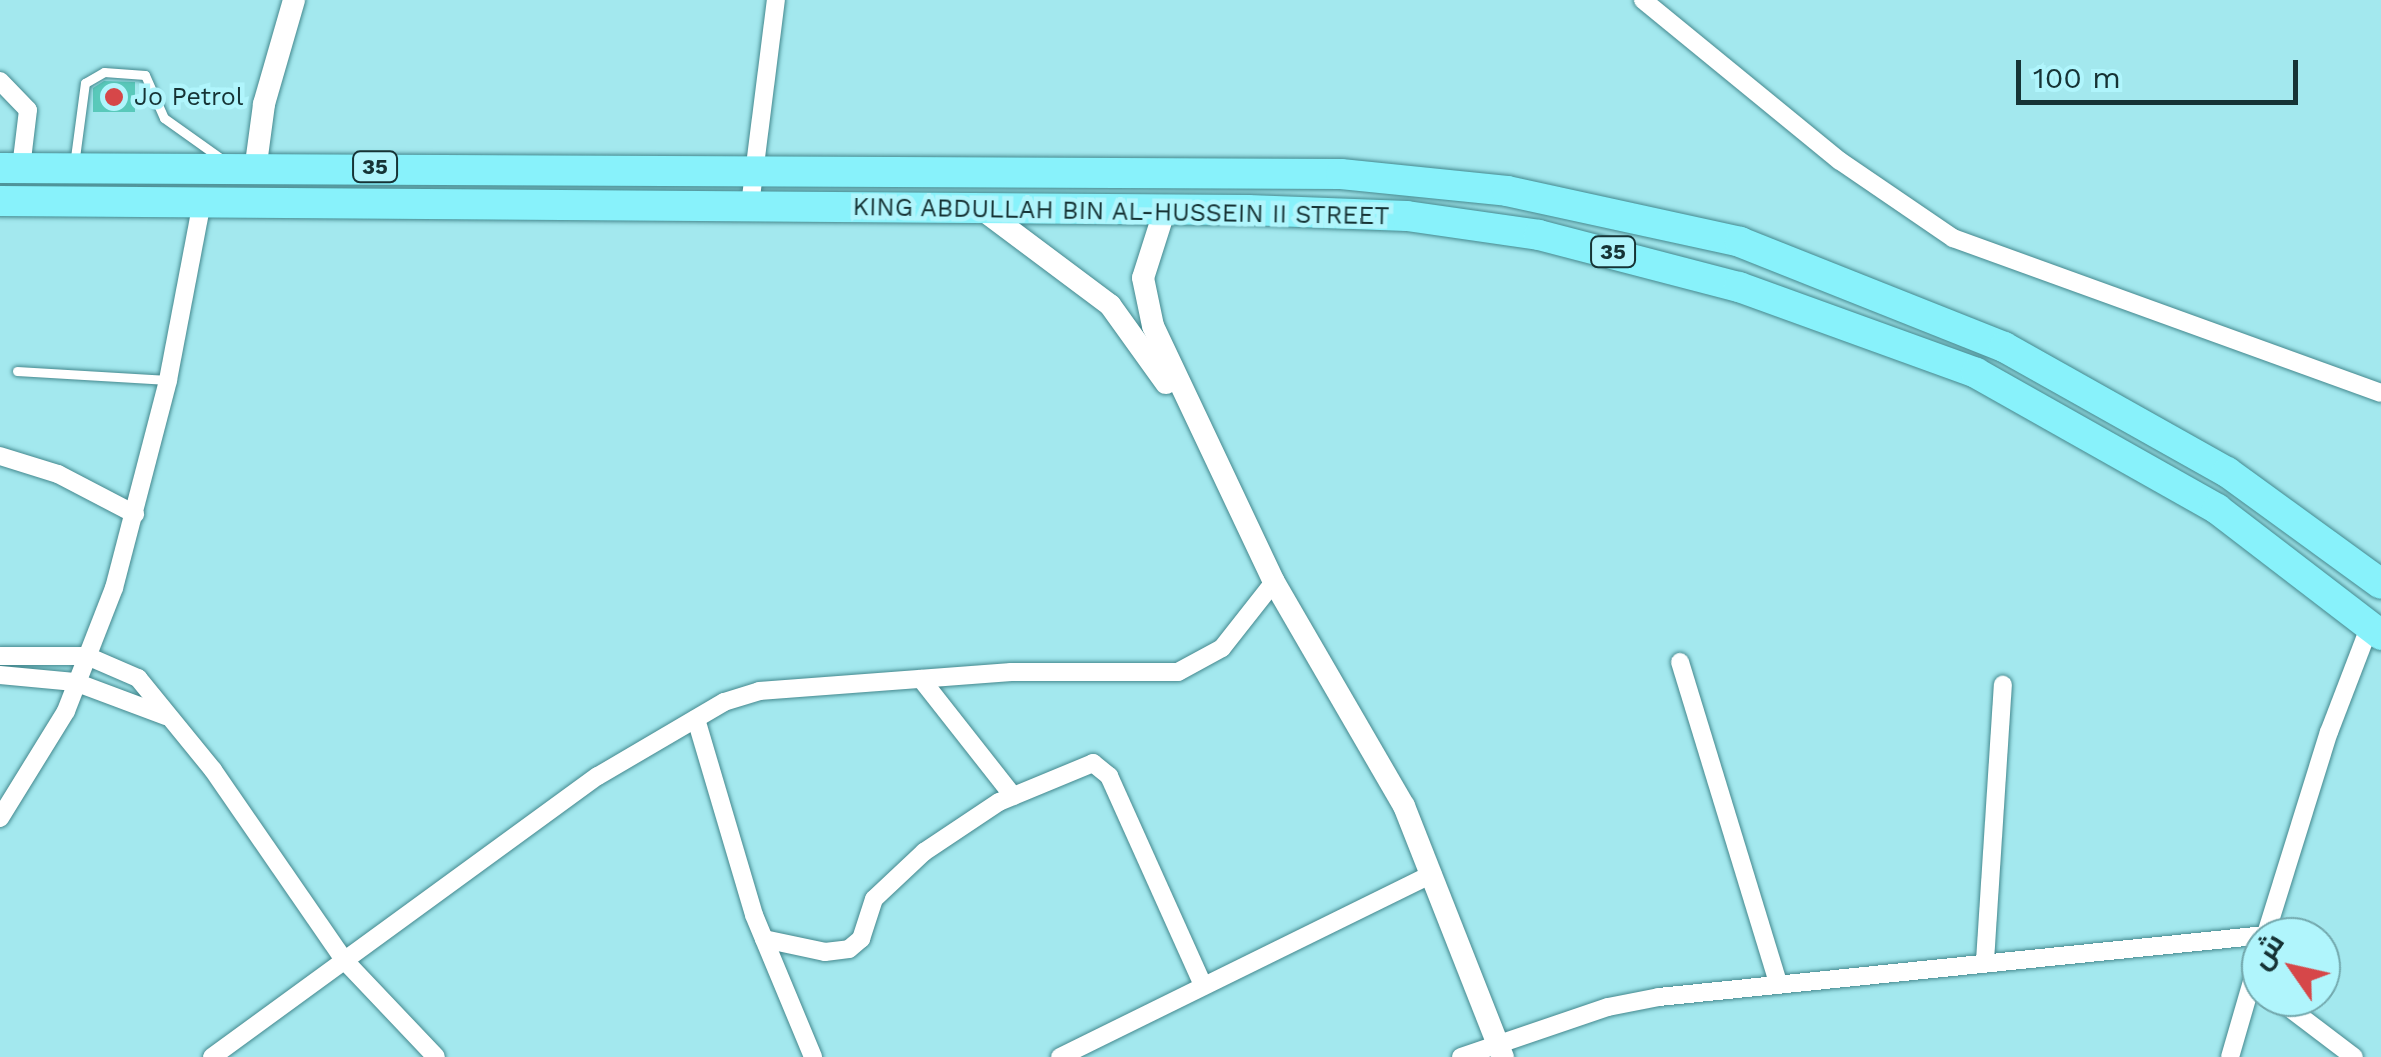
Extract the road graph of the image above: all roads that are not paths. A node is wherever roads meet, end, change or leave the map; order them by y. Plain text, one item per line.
1 (294, 0) edge
2 (776, 0) edge
3 (1644, 0) edge
4 (0, 81) edge
5 (751, 166) junction
6 (11, 168) edge
7 (74, 168) junction
8 (246, 171) junction
9 (0, 202) edge
10 (202, 202) junction
11 (750, 206) junction
12 (983, 210) junction
13 (1166, 210) junction
14 (17, 371) dead end
15 (168, 380) junction
16 (2381, 393) edge
17 (1204, 440) junction
18 (0, 456) edge
19 (135, 514) junction
20 (1274, 582) junction
21 (2381, 584) edge
22 (2376, 630) edge
23 (0, 656) edge
24 (87, 656) junction
25 (1680, 662) dead end
26 (0, 675) edge
27 (921, 679) junction
28 (75, 682) junction
29 (2003, 685) dead end
30 (167, 716) junction
31 (696, 720) junction
32 (1013, 796) junction
33 (0, 818) edge
34 (1432, 874) junction
35 (2271, 917) edge
36 (764, 939) junction
37 (2241, 943) edge
38 (1985, 960) junction
39 (346, 962) junction
40 (1778, 982) junction
41 (1202, 983) junction
42 (2245, 1017) edge
43 (2301, 1017) edge
44 (1500, 1050) edge
45 (212, 1057) edge
46 (436, 1057) edge
47 (813, 1057) edge
48 (1060, 1057) edge
49 (1461, 1057) edge
50 (2230, 1057) edge
51 (2354, 1057) edge

1 - 8 street
2 - 5 street
3 - 16 street
4 - 6 street
5 - 8 highway, KING ABDULLAH BIN AL-HUSSEIN II STREET / 35
5 - 11 street
5 - 21 highway, KING ABDULLAH BIN AL-HUSSEIN II STREET / 35
6 - 7 highway, KING ABDULLAH BIN AL-HUSSEIN II STREET / 35
7 - 8 highway, KING ABDULLAH BIN AL-HUSSEIN II STREET / 35
7 - 8 lane
9 - 10 highway, KING ABDULLAH BIN AL-HUSSEIN II STREET / 35
10 - 11 highway, KING ABDULLAH BIN AL-HUSSEIN II STREET / 35
10 - 15 street
11 - 12 highway, KING ABDULLAH BIN AL-HUSSEIN II STREET / 35
12 - 13 highway, KING ABDULLAH BIN AL-HUSSEIN II STREET / 35
12 - 17 street
13 - 17 street
13 - 22 highway, KING ABDULLAH BIN AL-HUSSEIN II STREET / 35
14 - 15 lane
15 - 19 street
17 - 20 street
18 - 19 street
19 - 24 street
20 - 27 street
20 - 34 street
22 - 35 street
23 - 24 street
24 - 28 street
24 - 30 street
25 - 40 street
26 - 28 street
27 - 31 street
27 - 32 street
28 - 30 street
28 - 33 street
29 - 38 street
30 - 39 street
31 - 36 street
31 - 39 street
32 - 36 street
32 - 41 street
34 - 41 street
34 - 44 street
36 - 47 street
37 - 38 street
38 - 40 street
39 - 45 street
39 - 46 street
40 - 44 street
41 - 48 street
42 - 50 street
43 - 51 street
44 - 49 street

